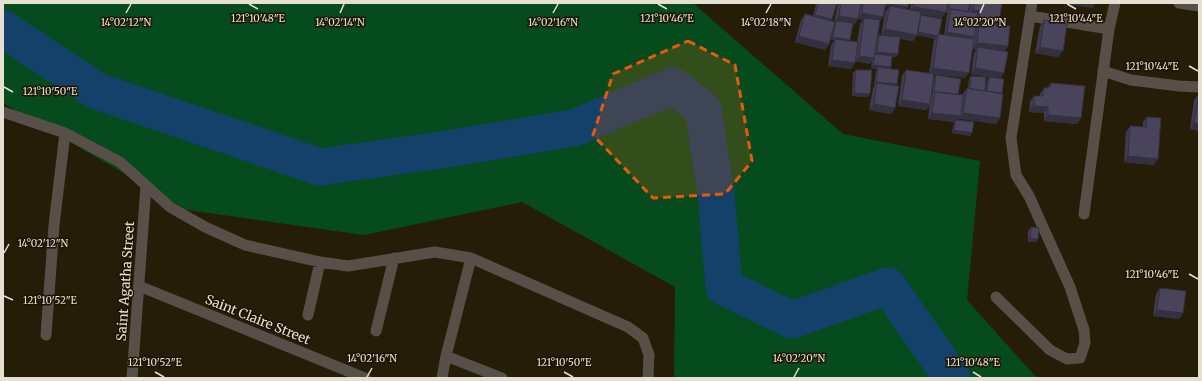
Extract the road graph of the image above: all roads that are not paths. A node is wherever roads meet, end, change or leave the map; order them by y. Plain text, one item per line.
1 (1032, 3) edge
2 (1115, 3) edge
3 (1179, 3) edge
4 (1199, 6) edge
5 (1030, 16) junction
6 (1109, 29) junction
7 (1103, 71) junction
8 (1199, 87) edge
9 (3, 112) edge
10 (64, 133) junction
11 (146, 186) junction
12 (1084, 214) dead end
13 (394, 258) junction
14 (471, 258) junction
15 (320, 262) junction
16 (139, 286) junction
17 (996, 297) dead end
18 (308, 314) dead end
19 (376, 332) dead end
20 (46, 335) dead end
21 (446, 356) junction
22 (132, 378) edge
23 (365, 378) edge
24 (442, 378) edge
25 (502, 378) edge
26 (648, 378) edge

1 - 5 street
2 - 6 street
3 - 4 street
5 - 6 street
5 - 17 street
6 - 7 street
7 - 8 street
7 - 12 street
9 - 10 street
10 - 11 street
10 - 20 street
11 - 15 street
11 - 16 street, Saint Agatha Street
13 - 14 street
13 - 15 street
13 - 19 street
14 - 21 street
14 - 26 street
15 - 18 street
16 - 22 street, Saint Agatha Street
16 - 23 street, Saint Claire Street
21 - 24 street
21 - 25 street

